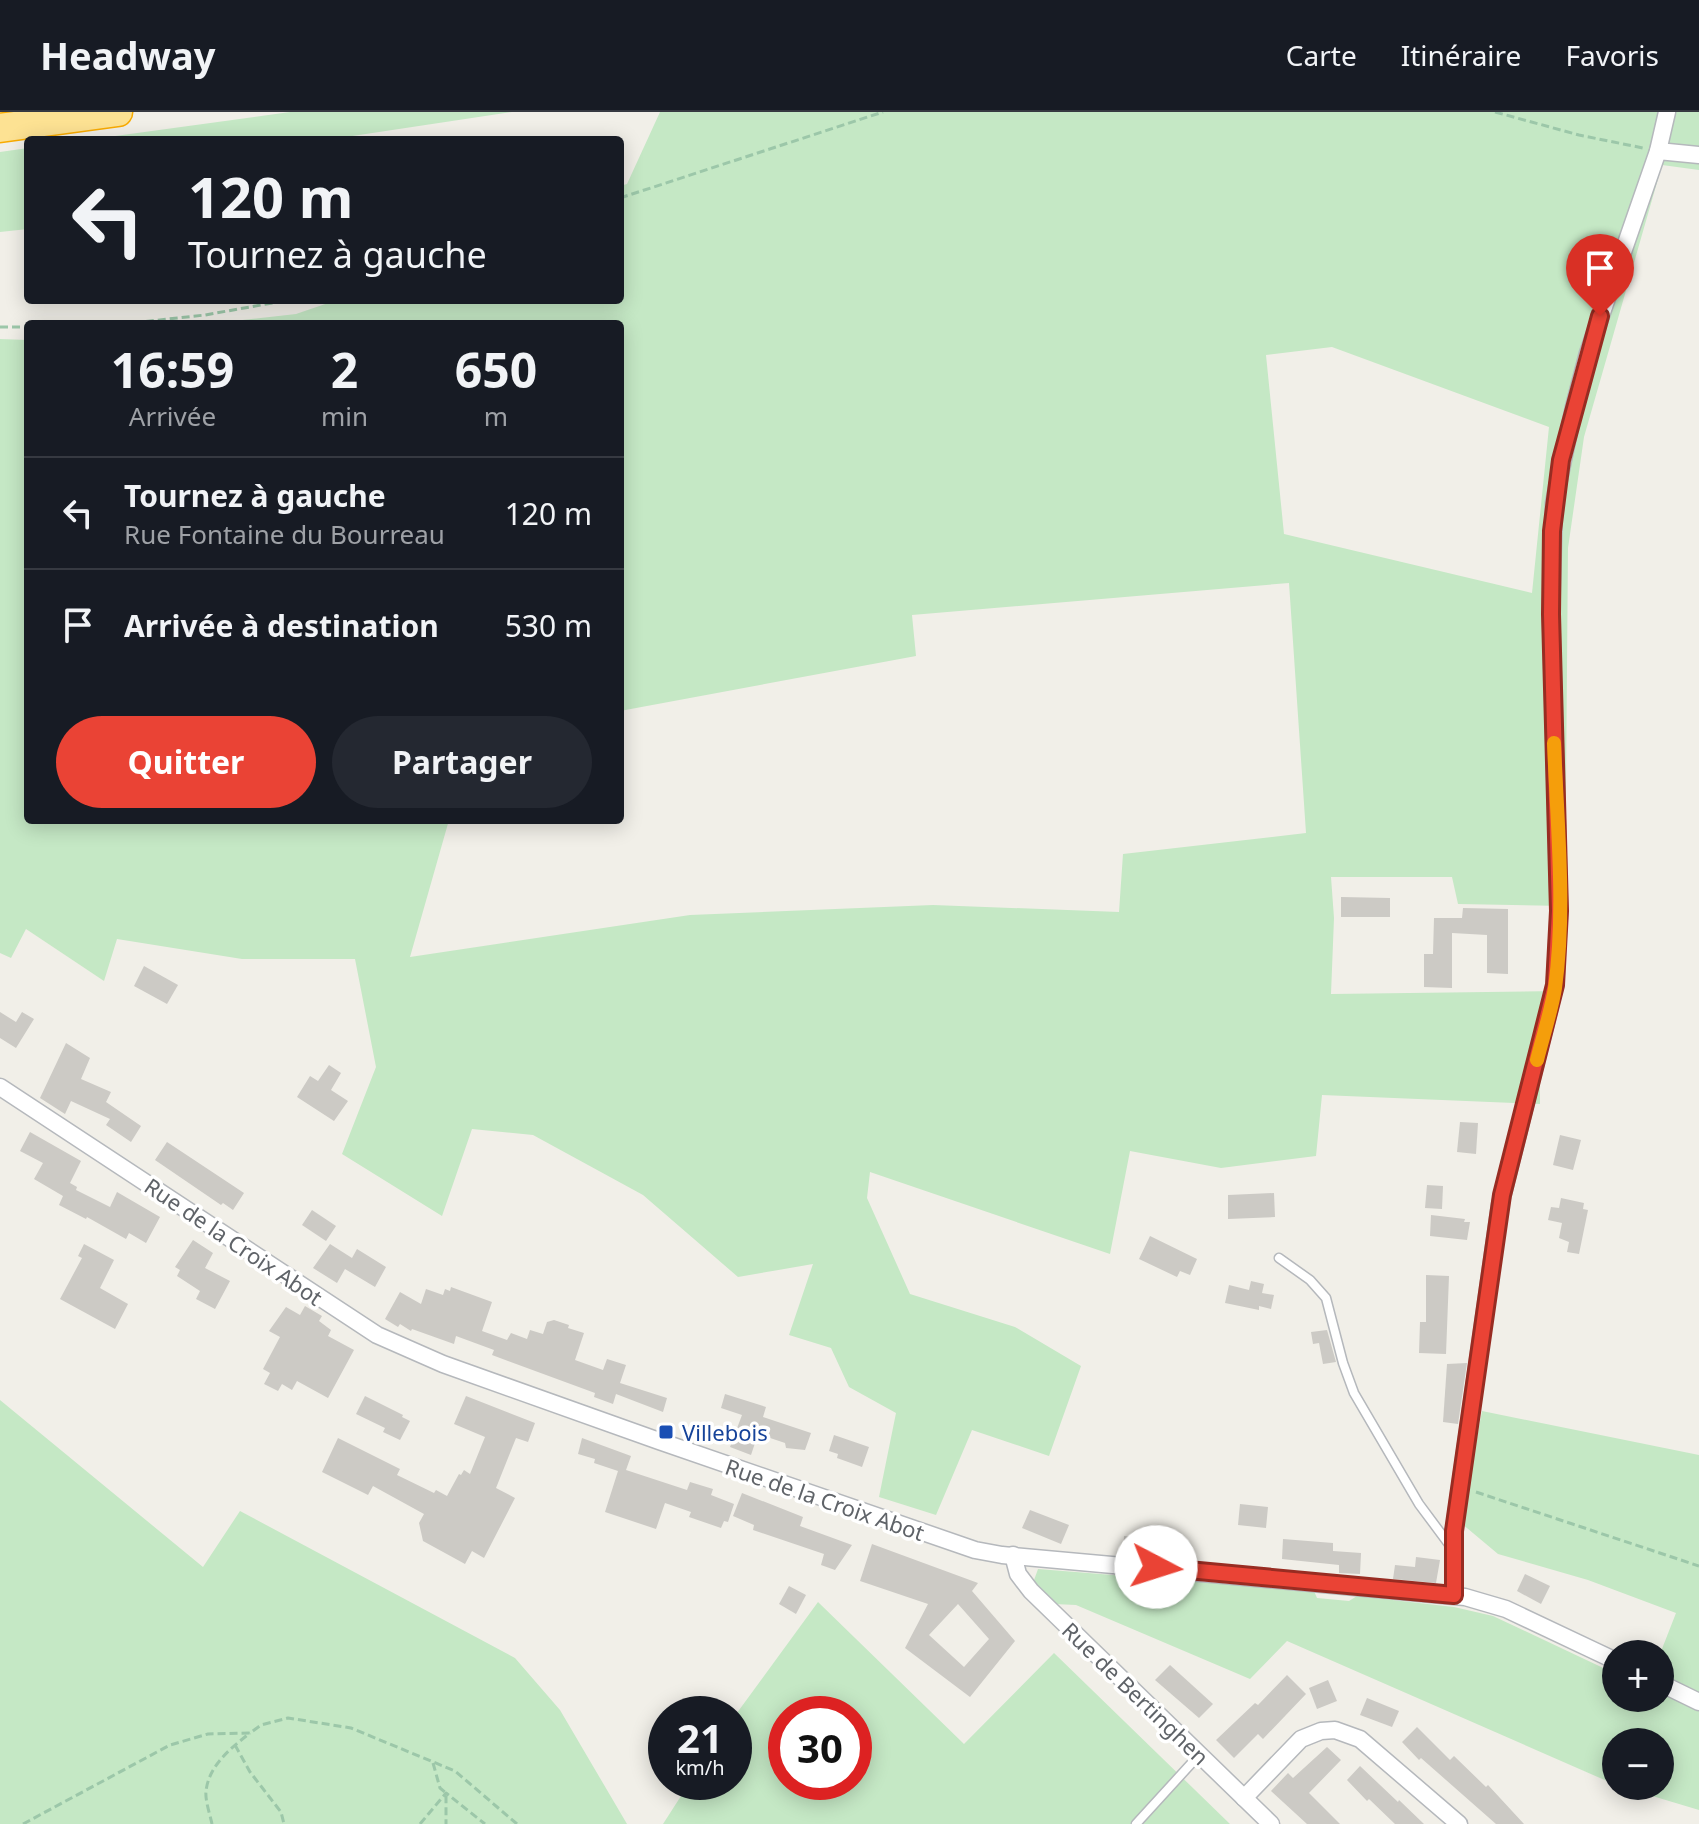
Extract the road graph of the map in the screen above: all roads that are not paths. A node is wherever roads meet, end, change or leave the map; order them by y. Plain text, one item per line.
1 (118, 112) edge
2 (1667, 112) edge
3 (0, 128) edge
4 (1658, 151) junction
5 (1699, 155) edge
6 (0, 1087) edge
7 (1279, 1258) dead end
8 (1453, 1551) junction
9 (1013, 1555) junction
10 (1454, 1595) junction
11 (1602, 1654) edge
12 (1674, 1690) edge
13 (1699, 1702) edge
14 (1199, 1755) junction
15 (1244, 1798) junction
16 (1136, 1824) edge
17 (1271, 1824) edge
18 (1459, 1824) edge

1 - 3 highway
2 - 4 street
4 - 5 street
4 - 8 street
6 - 9 street, Rue de la Croix Abot
7 - 8 lane
8 - 10 street
9 - 10 street, Rue de la Croix Abot
9 - 14 street, Rue de Bertinghen
10 - 11 street, Rue de la Croix Abot
12 - 13 street
14 - 15 street, Rue de Bertinghen
14 - 16 lane
15 - 17 street, Rue de Bertinghen
15 - 18 street

